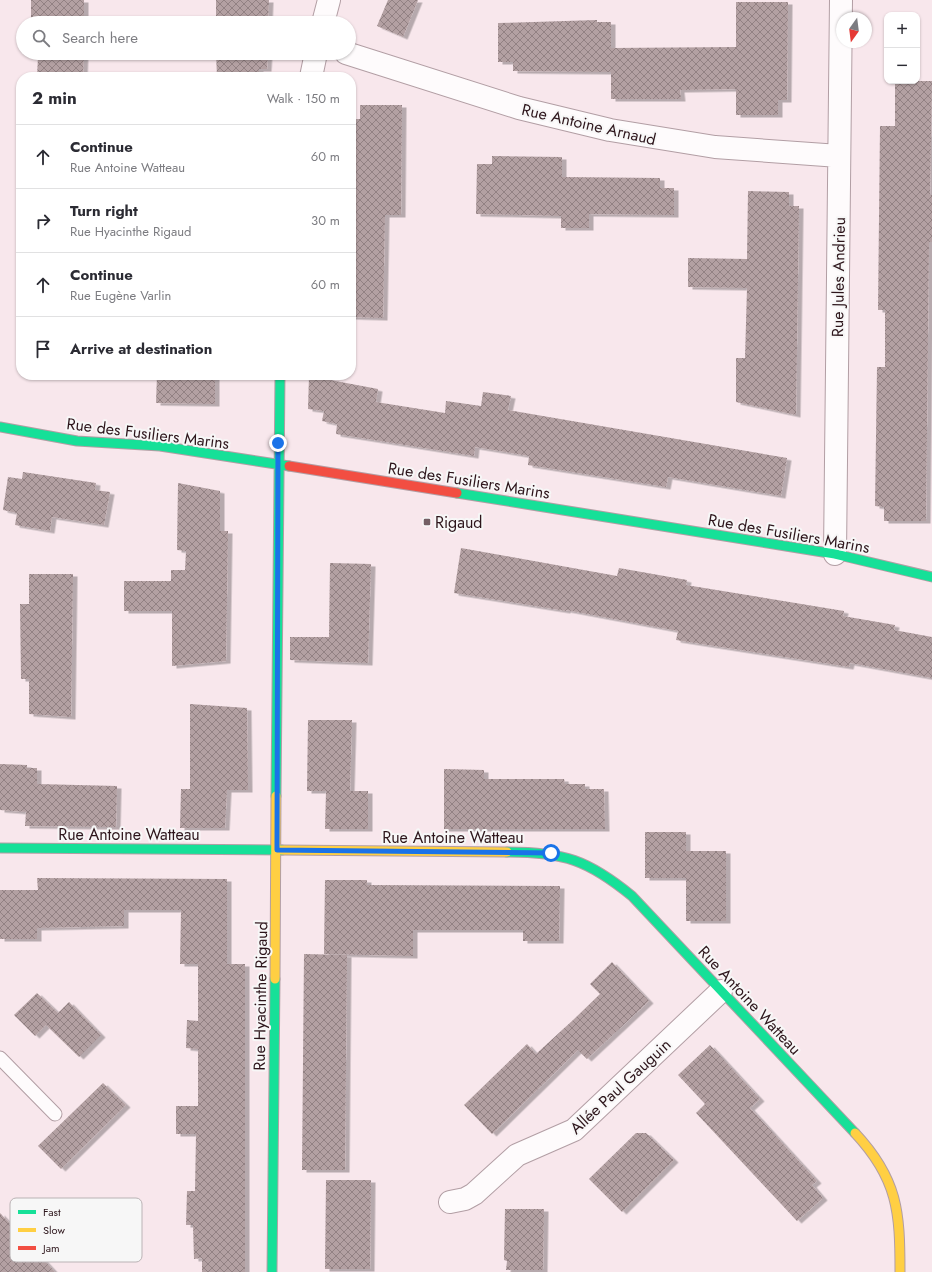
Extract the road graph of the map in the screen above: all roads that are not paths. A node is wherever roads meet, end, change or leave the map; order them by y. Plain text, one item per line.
1 (329, 0) edge
2 (841, 0) edge
3 (325, 16) edge
4 (356, 56) edge
5 (315, 60) edge
6 (312, 72) edge
7 (839, 156) junction
8 (280, 380) edge
9 (0, 427) edge
10 (278, 465) junction
11 (835, 554) junction
12 (932, 577) edge
13 (0, 848) edge
14 (277, 850) junction
15 (721, 991) junction
16 (1, 1060) edge
17 (55, 1114) dead end
18 (450, 1202) dead end
19 (272, 1272) edge
20 (900, 1272) edge

1 - 3 street
2 - 7 street, Rue Jules Andrieu
4 - 7 street, Rue Antoine Arnaud
5 - 6 street
7 - 11 street, Rue Jules Andrieu
8 - 10 street, Rue Hyacinthe Rigaud
9 - 10 street, Rue des Fusiliers Marins
10 - 11 street, Rue des Fusiliers Marins
10 - 14 street, Rue Hyacinthe Rigaud
11 - 12 street, Rue des Fusiliers Marins
13 - 14 street, Rue Antoine Watteau
14 - 15 street, Rue Antoine Watteau
14 - 19 street, Rue Hyacinthe Rigaud
15 - 18 street, Allée Paul Gauguin
15 - 20 street, Rue Antoine Watteau
16 - 17 lane

